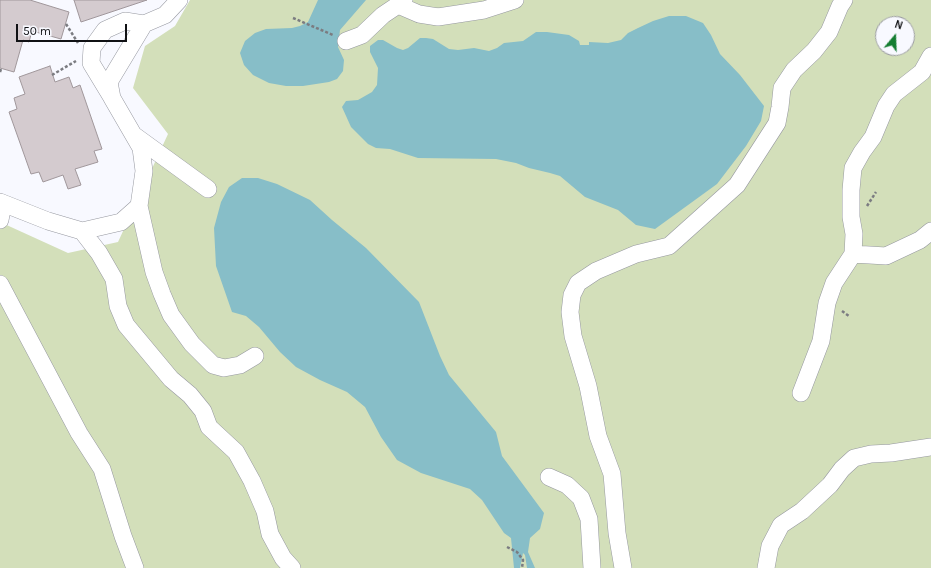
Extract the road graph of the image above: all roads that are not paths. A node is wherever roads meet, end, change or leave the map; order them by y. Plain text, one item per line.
1 (179, 0) edge
2 (515, 0) edge
3 (844, 0) edge
4 (401, 2) edge
5 (144, 24) junction
6 (346, 41) road end
7 (931, 56) edge
8 (112, 98) junction
9 (133, 134) junction
10 (208, 189) dead end
11 (2, 203) edge
12 (139, 206) junction
13 (0, 220) edge
14 (82, 231) junction
15 (931, 231) edge
16 (853, 254) junction
17 (0, 284) edge
18 (255, 356) dead end
19 (801, 393) dead end
20 (931, 447) edge
21 (549, 477) dead end
22 (135, 568) edge
23 (292, 568) edge
24 (592, 568) edge
25 (623, 568) edge
26 (766, 568) edge

1 - 5 lane
2 - 4 lane
3 - 25 lane
4 - 6 lane
5 - 8 lane
5 - 8 lane
7 - 16 lane
8 - 9 lane
9 - 10 lane
9 - 12 lane
11 - 13 lane
11 - 14 lane
12 - 14 lane
12 - 18 lane
14 - 23 lane
15 - 16 lane
16 - 19 lane
17 - 22 lane
20 - 26 lane
21 - 24 lane

